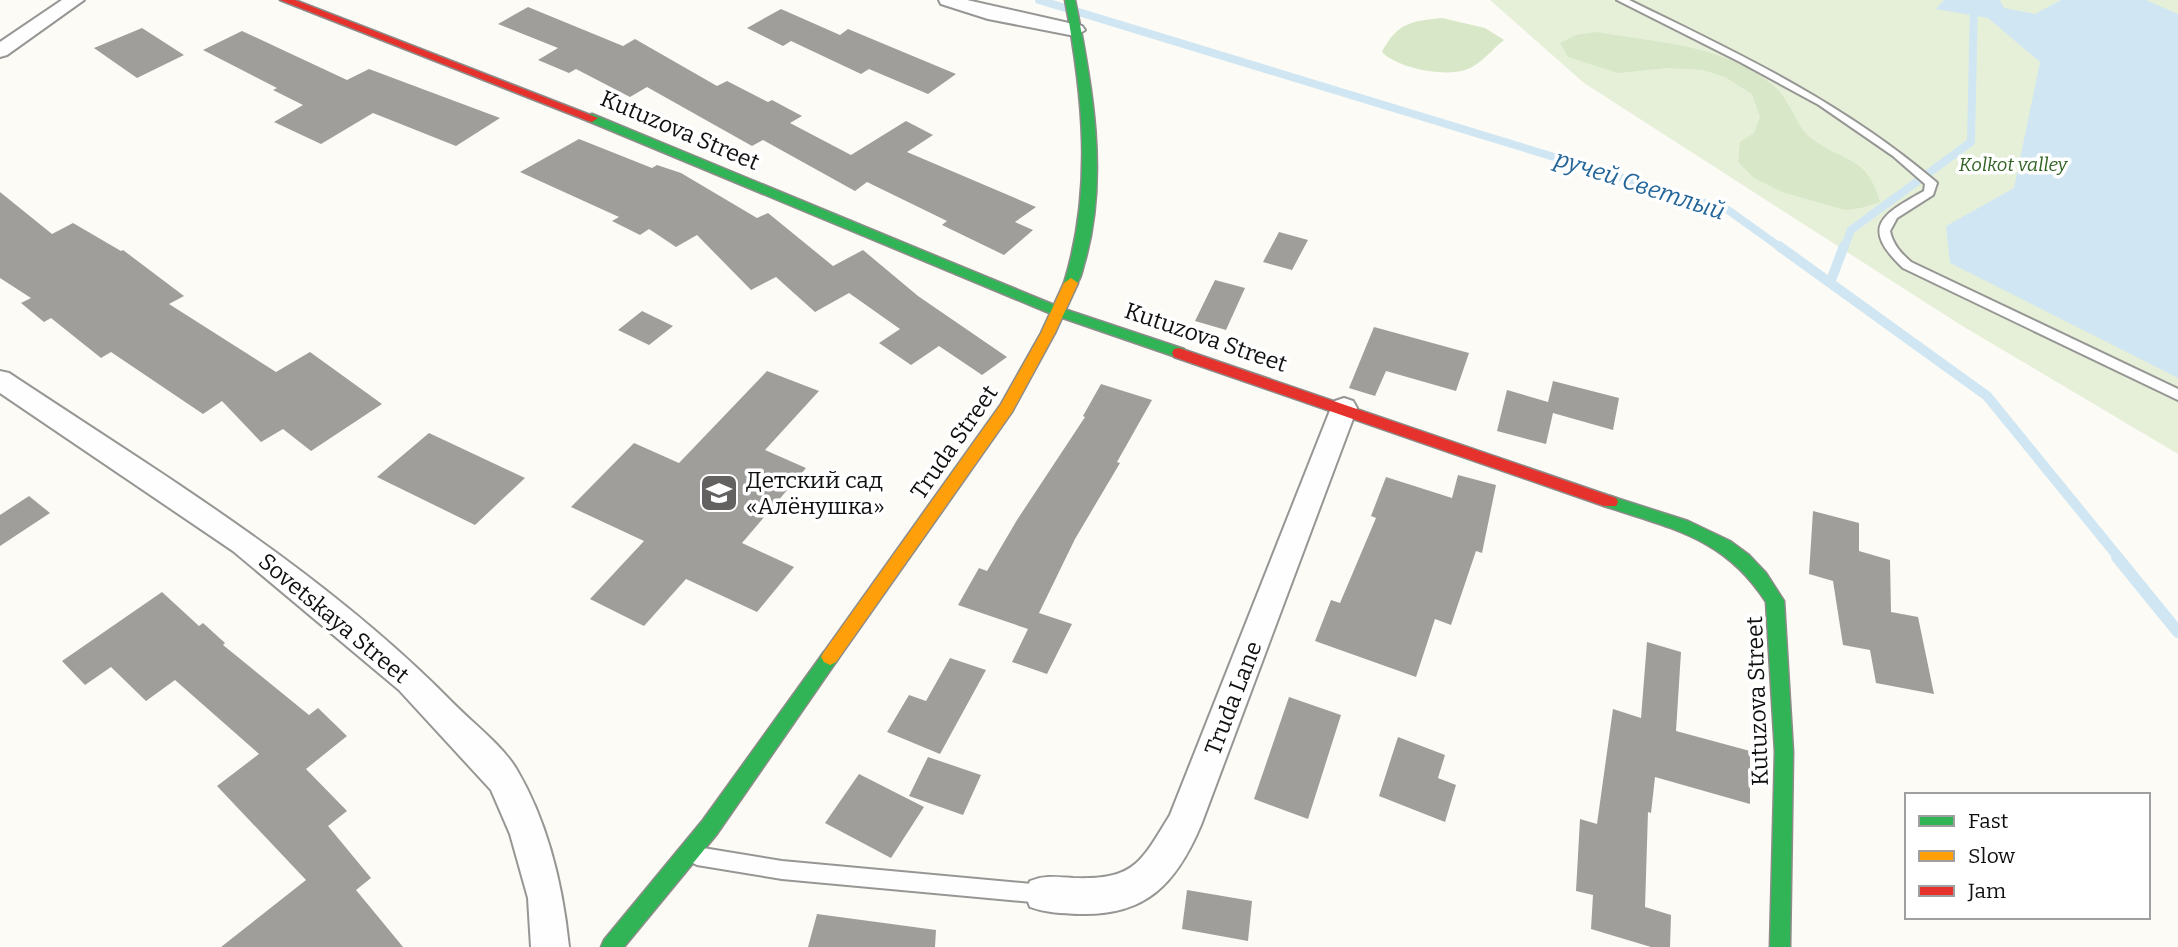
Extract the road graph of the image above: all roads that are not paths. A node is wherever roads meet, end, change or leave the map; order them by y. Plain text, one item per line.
1 (75, 0) edge
2 (285, 0) edge
3 (948, 0) edge
4 (1622, 0) edge
5 (1072, 12) edge
6 (0, 51) edge
7 (1059, 312) junction
8 (0, 380) edge
9 (2178, 396) edge
10 (1344, 408) junction
11 (687, 855) junction
12 (1043, 894) joint
13 (550, 947) edge
14 (611, 947) edge
15 (1780, 947) edge

1 - 6 street
2 - 7 street, Kutuzova Street
3 - 5 street
4 - 9 lane
5 - 7 street, Truda Street
7 - 10 street, Kutuzova Street
7 - 11 street, Truda Street
8 - 13 street, Sovetskaya Street
10 - 12 street, Truda Lane
10 - 15 street, Kutuzova Street
11 - 12 lane
11 - 14 street, Truda Street

